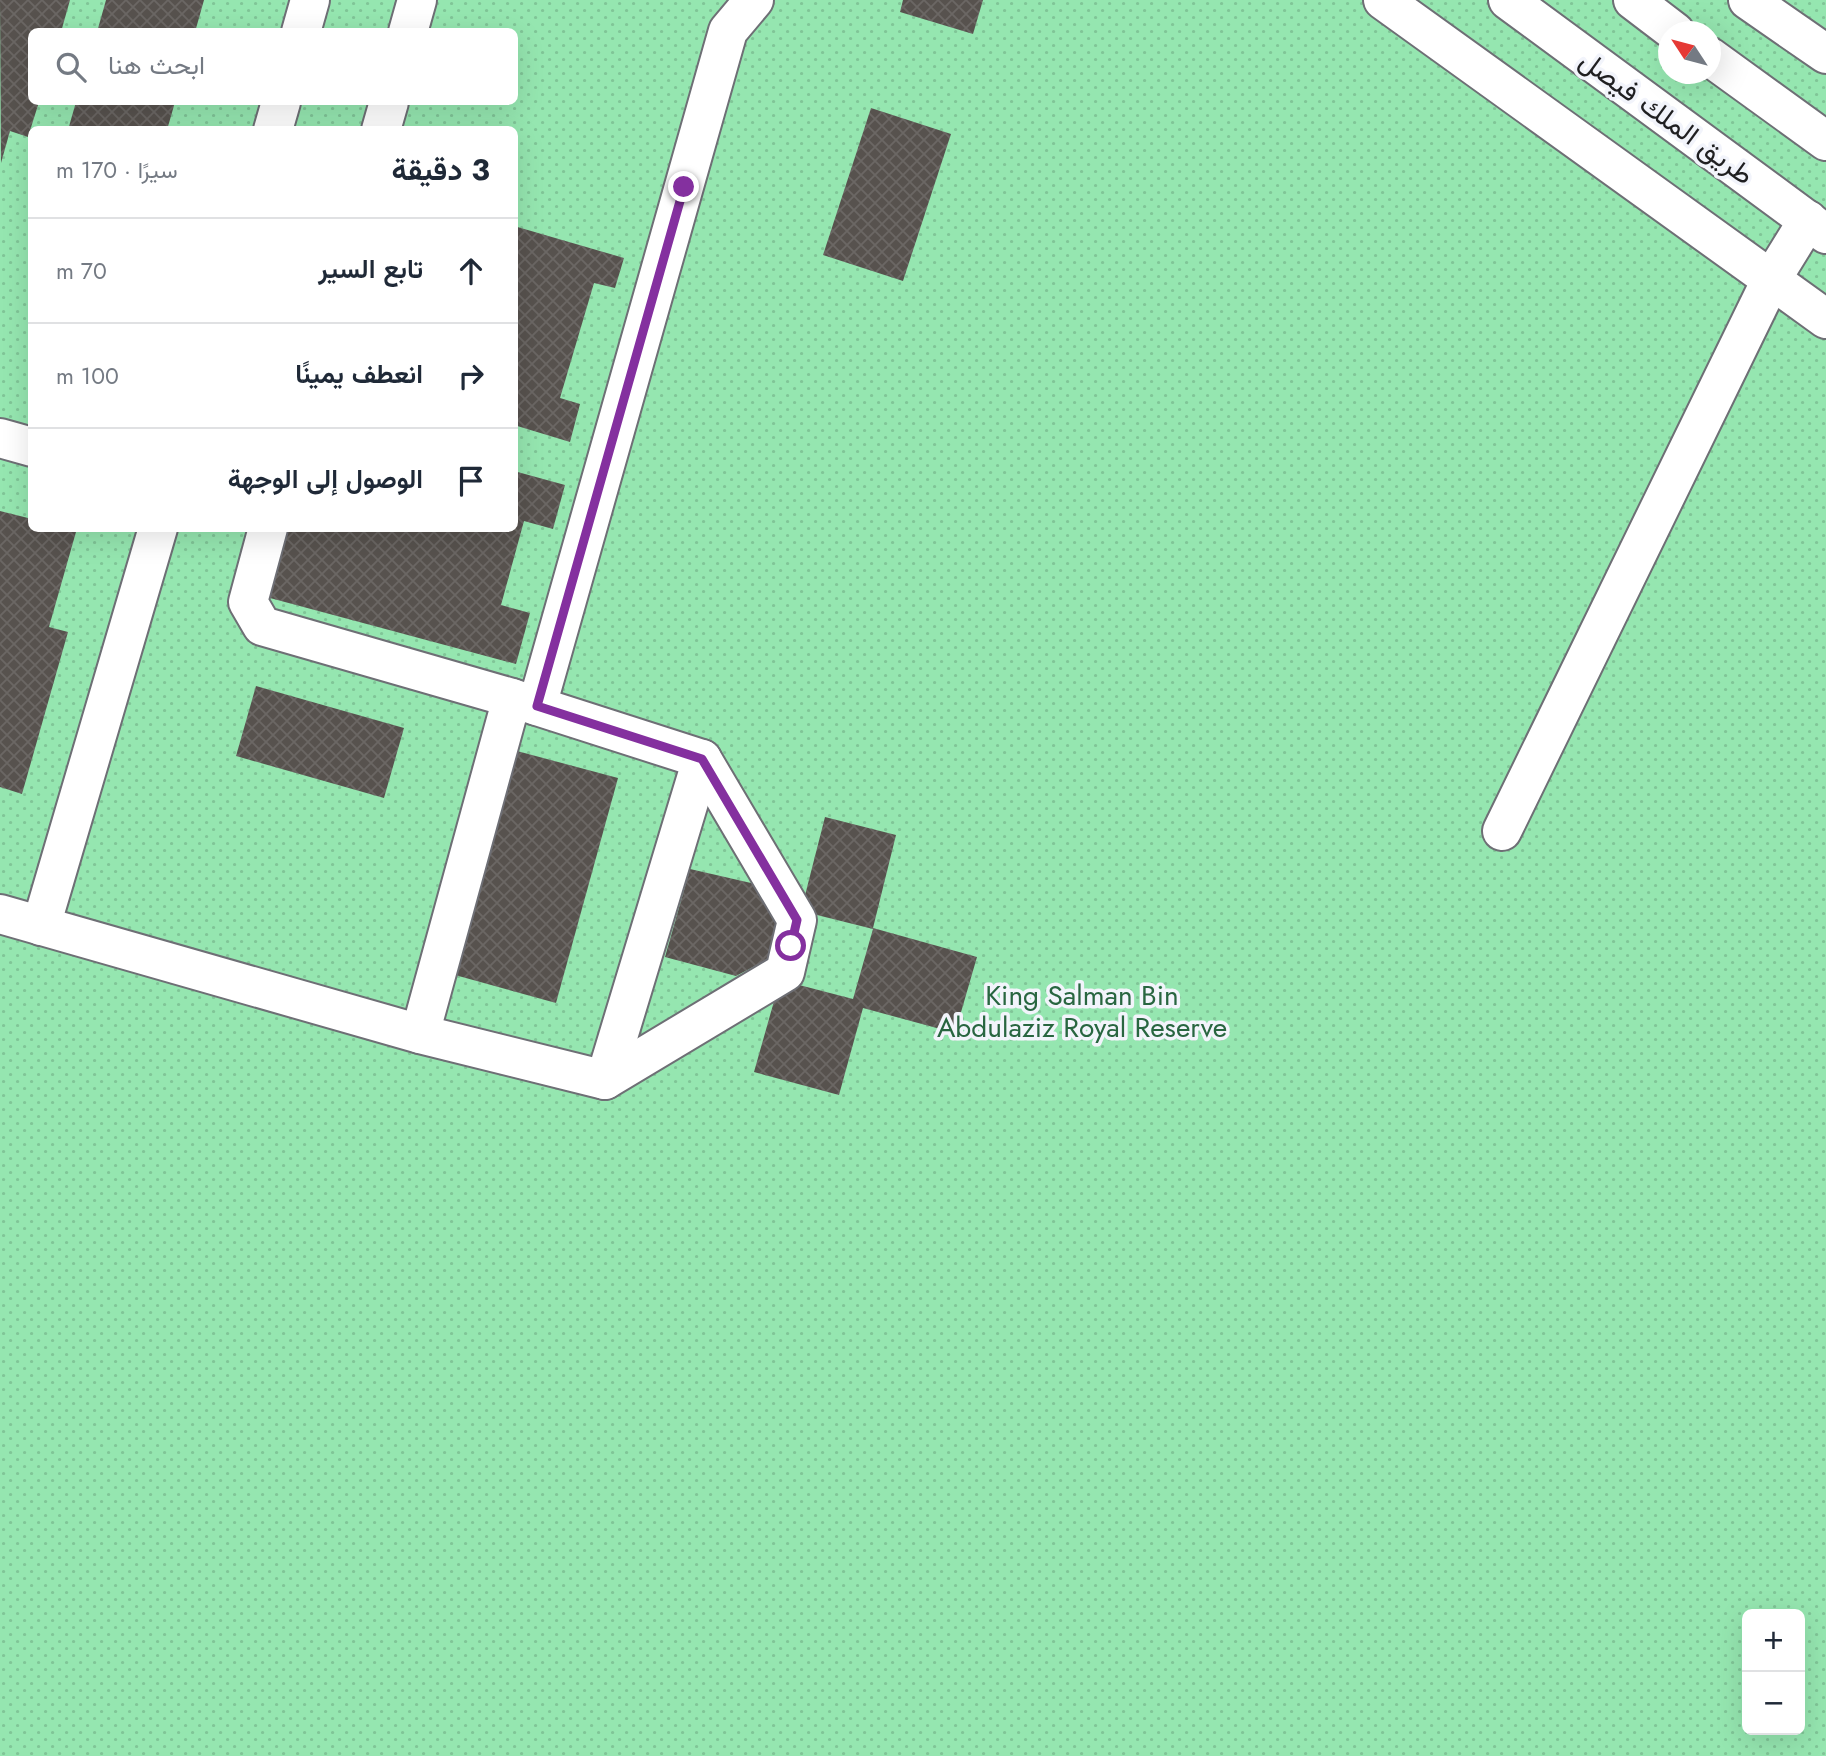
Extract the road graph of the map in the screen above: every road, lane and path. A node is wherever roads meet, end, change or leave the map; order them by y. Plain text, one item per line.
1 (310, 0) edge
2 (417, 0) edge
3 (754, 0) edge
4 (1383, 0) edge
5 (1508, 0) edge
6 (1633, 0) edge
7 (1748, 0) edge
8 (1661, 21) edge
9 (302, 28) edge
10 (409, 28) edge
11 (1826, 54) edge
12 (1721, 65) edge
13 (280, 105) edge
14 (388, 105) edge
15 (274, 126) edge
16 (382, 126) edge
17 (1826, 141) edge
18 (1817, 227) edge
19 (1770, 280) junction
20 (1826, 318) edge
21 (0, 438) edge
22 (28, 446) edge
23 (157, 532) edge
24 (267, 532) edge
25 (524, 702) junction
26 (702, 759) junction
27 (1502, 831) dead end
28 (0, 914) edge
29 (41, 926) junction
30 (421, 1034) junction
31 (605, 1080) junction

1 - 9 street
2 - 10 street
3 - 25 street
4 - 19 street
5 - 18 street, طريق الملك فيصل
6 - 8 street
7 - 11 street
12 - 17 street
13 - 15 street
14 - 16 street
18 - 19 street
19 - 20 street
19 - 27 street
21 - 22 street
23 - 29 street
24 - 25 street
25 - 26 street
25 - 30 street
26 - 31 street
26 - 31 street
28 - 29 street
29 - 30 street
30 - 31 street

